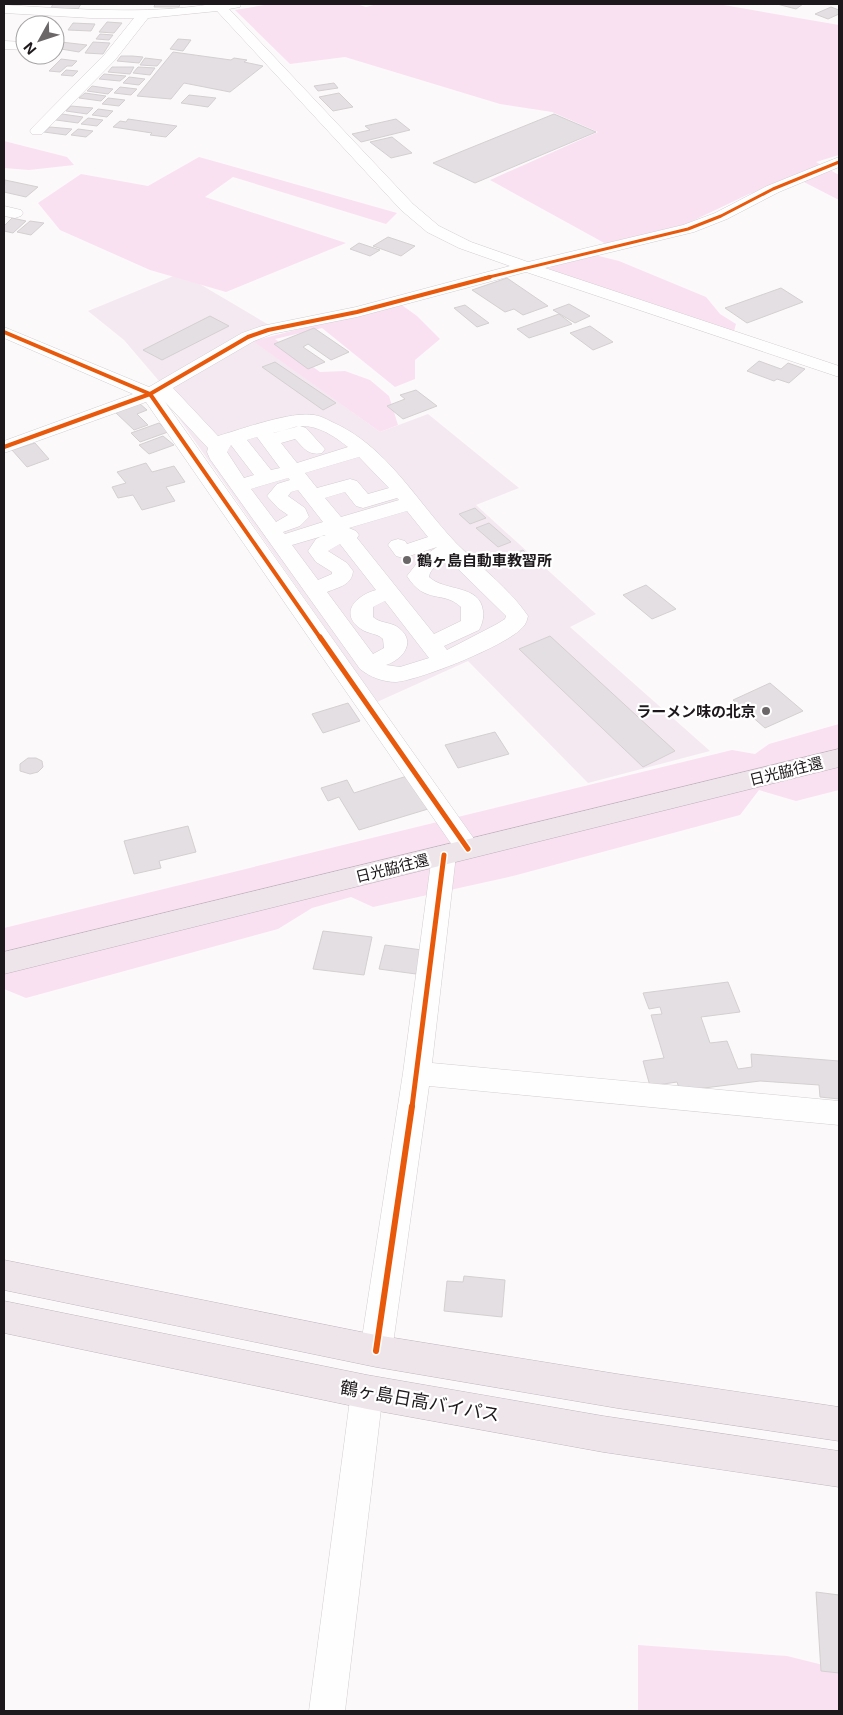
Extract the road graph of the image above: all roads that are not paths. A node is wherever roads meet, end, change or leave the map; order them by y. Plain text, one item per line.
1 (237, 4) edge
2 (220, 7) junction
3 (4, 9) edge
4 (70, 14) junction
5 (143, 15) junction
6 (65, 20) edge
7 (37, 131) dead end
8 (839, 162) edge
9 (527, 268) junction
10 (4, 332) edge
11 (837, 370) edge
12 (156, 390) junction
13 (265, 435) junction
14 (226, 442) junction
15 (4, 447) edge
16 (315, 449) dead end
17 (371, 456) junction
18 (267, 479) junction
19 (304, 483) junction
20 (240, 486) junction
21 (406, 497) junction
22 (376, 527) dead end
23 (340, 530) junction
24 (275, 535) junction
25 (398, 544) dead end
26 (447, 545) junction
27 (314, 589) junction
28 (389, 593) junction
29 (435, 652) junction
30 (368, 664) junction
31 (839, 758) edge
32 (456, 852) junction
33 (4, 963) edge
34 (417, 1073) junction
35 (839, 1113) edge
36 (4, 1275) edge
37 (4, 1316) edge
38 (376, 1351) junction
39 (367, 1392) junction
40 (839, 1424) edge
41 (839, 1469) edge
42 (327, 1711) edge

1 - 2 street
2 - 5 street
2 - 9 street
3 - 4 street
4 - 5 street
4 - 6 street
5 - 7 street
8 - 9 street
9 - 11 street
9 - 12 street
10 - 12 street
12 - 14 street
12 - 15 street
12 - 32 street
13 - 14 street
13 - 16 street
13 - 17 street
13 - 19 street
14 - 18 street
14 - 20 street
17 - 19 street
17 - 21 street
18 - 19 street
18 - 20 street
19 - 21 street
19 - 23 street
19 - 24 street
20 - 24 street
21 - 23 street
21 - 26 street
22 - 23 street
23 - 24 street
23 - 27 street
23 - 28 street
24 - 27 street
25 - 26 street
26 - 29 street
26 - 29 street
27 - 30 street
28 - 29 street
28 - 30 street
29 - 30 street
31 - 32 highway, 日光脇往還
32 - 33 highway, 日光脇往還
32 - 34 street
34 - 35 street
34 - 38 street
36 - 38 highway
37 - 39 highway, 鶴ヶ島日高バイパス
38 - 40 highway
39 - 41 highway, 鶴ヶ島日高バイパス
39 - 42 street

